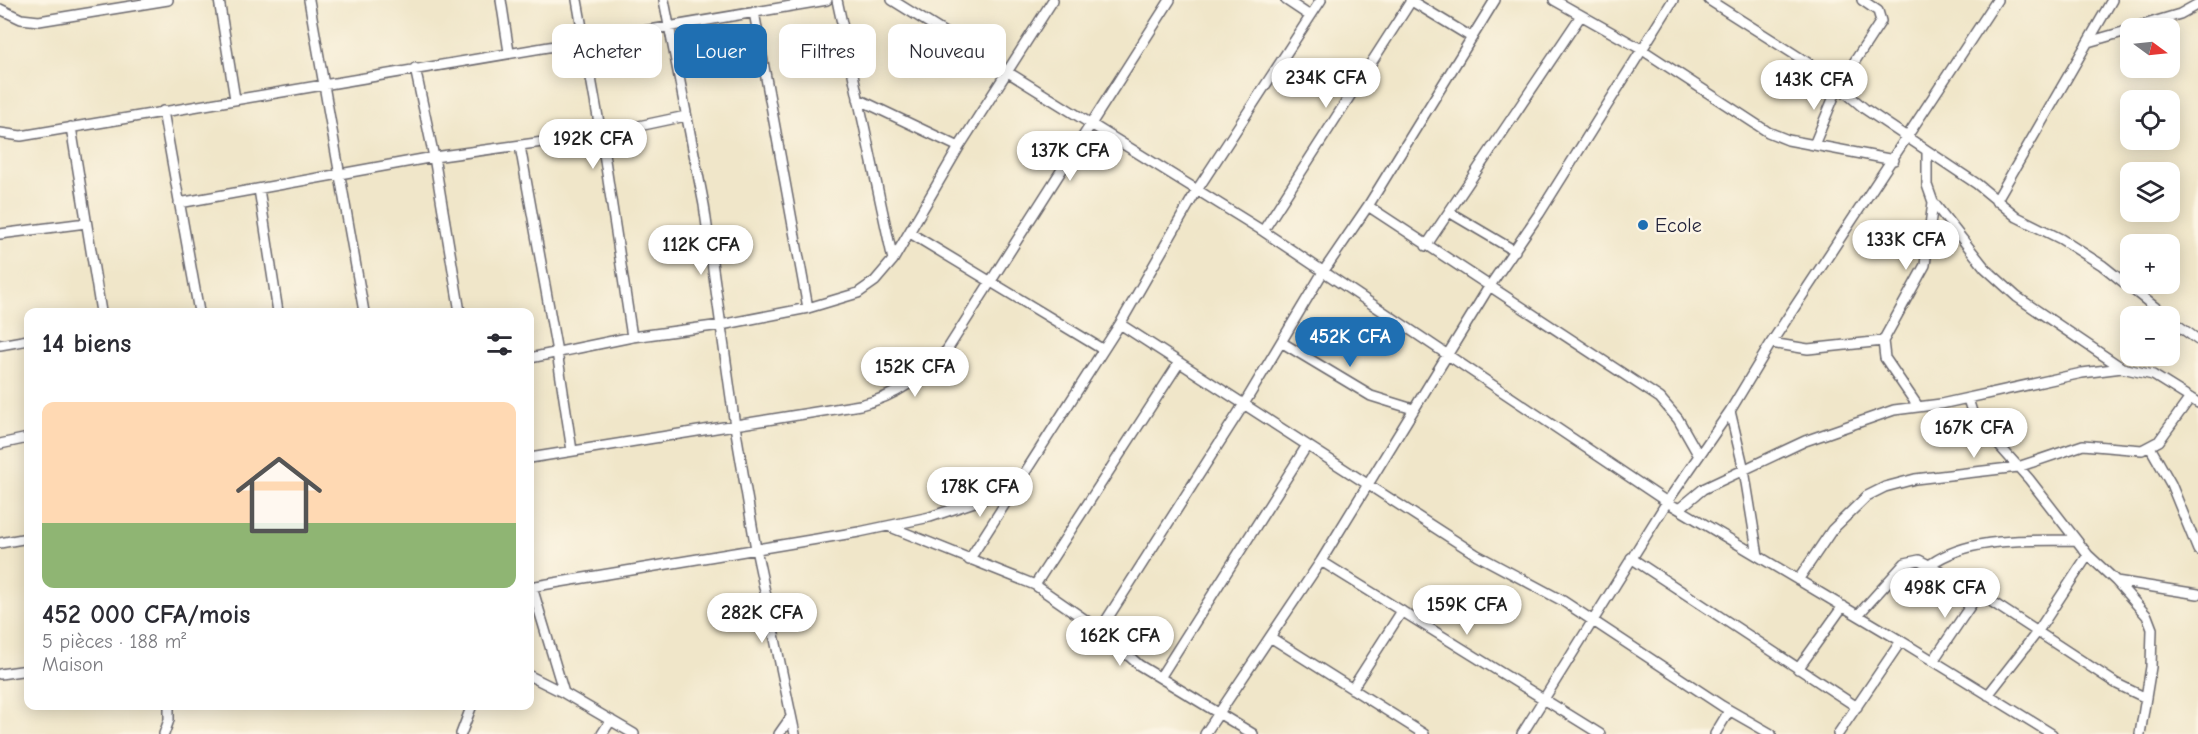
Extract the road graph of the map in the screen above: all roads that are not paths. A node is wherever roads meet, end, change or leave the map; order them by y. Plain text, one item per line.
1 (168, 0) edge
2 (219, 0) edge
3 (309, 0) edge
4 (501, 0) edge
5 (577, 0) edge
6 (664, 0) edge
7 (827, 0) edge
8 (837, 0) edge
9 (892, 0) edge
10 (1053, 0) edge
11 (1170, 0) edge
12 (1286, 0) edge
13 (1322, 0) edge
14 (1495, 0) edge
15 (1554, 0) edge
16 (1673, 0) edge
17 (1709, 0) edge
18 (1862, 0) edge
19 (1997, 0) edge
20 (2112, 0) edge
21 (1410, 1) edge
22 (2198, 4) edge
23 (0, 9) edge
24 (754, 12) junction
25 (1310, 16) junction
26 (1580, 17) junction
27 (2167, 18) edge
28 (581, 24) edge
29 (669, 26) junction
30 (662, 27) edge
31 (2120, 33) edge
32 (1471, 37) junction
33 (2088, 42) junction
34 (552, 45) edge
35 (1641, 49) junction
36 (509, 52) junction
37 (415, 68) junction
38 (1007, 71) junction
39 (591, 78) edge
40 (324, 84) junction
41 (1838, 87) junction
42 (235, 99) junction
43 (858, 99) junction
44 (163, 111) junction
45 (686, 116) junction
46 (1091, 123) junction
47 (71, 127) junction
48 (0, 133) edge
49 (601, 134) junction
50 (1907, 139) junction
51 (1814, 145) junction
52 (520, 146) junction
53 (959, 147) junction
54 (1927, 151) junction
55 (434, 158) junction
56 (1894, 160) junction
57 (340, 174) junction
58 (259, 189) junction
59 (1197, 190) junction
60 (1996, 201) junction
61 (1934, 202) junction
62 (179, 203) junction
63 (1368, 206) junction
64 (1449, 212) junction
65 (86, 223) junction
66 (1263, 231) junction
67 (910, 233) junction
68 (0, 234) edge
69 (1426, 246) junction
70 (1515, 251) junction
71 (893, 260) junction
72 (1323, 272) junction
73 (991, 282) junction
74 (1489, 287) junction
75 (2153, 306) edge
76 (100, 308) edge
77 (198, 308) edge
78 (277, 308) edge
79 (363, 308) edge
80 (459, 308) edge
81 (808, 308) junction
82 (1120, 324) junction
83 (722, 325) junction
84 (2180, 327) edge
85 (632, 336) junction
86 (2198, 340) edge
87 (24, 341) edge
88 (1883, 341) junction
89 (1281, 342) junction
90 (1771, 343) junction
91 (0, 345) edge
92 (1102, 349) junction
93 (557, 352) junction
94 (1447, 354) junction
95 (534, 357) edge
96 (1179, 363) junction
97 (2122, 368) junction
98 (1968, 399) junction
99 (2194, 400) edge
100 (1244, 404) junction
101 (1917, 405) junction
102 (1413, 409) junction
103 (1730, 411) junction
104 (735, 426) junction
105 (24, 439) edge
106 (0, 444) edge
107 (1306, 447) junction
108 (2150, 447) junction
109 (572, 451) junction
110 (1699, 456) junction
111 (534, 457) edge
112 (2018, 467) junction
113 (1744, 470) junction
114 (1367, 483) junction
115 (1013, 489) junction
116 (1667, 501) junction
117 (1679, 509) junction
118 (888, 526) junction
119 (24, 539) edge
120 (2075, 540) junction
121 (0, 543) edge
122 (756, 549) junction
123 (2198, 550) edge
124 (2088, 555) junction
125 (1758, 556) junction
126 (1631, 558) junction
127 (969, 560) junction
128 (1321, 561) junction
129 (1931, 564) junction
130 (1798, 580) junction
131 (2116, 581) junction
132 (1035, 585) junction
133 (534, 586) edge
134 (1979, 593) junction
135 (2198, 594) edge
136 (534, 597) edge
137 (1843, 606) junction
138 (1402, 611) junction
139 (1858, 615) junction
140 (1592, 619) junction
141 (1100, 630) junction
142 (2038, 631) junction
143 (1269, 637) junction
144 (1901, 641) junction
145 (1933, 661) junction
146 (1798, 669) junction
147 (24, 671) edge
148 (0, 674) edge
149 (1161, 676) junction
150 (534, 678) edge
151 (1352, 689) junction
152 (564, 693) junction
153 (1988, 694) junction
154 (2146, 698) junction
155 (1544, 699) junction
156 (1857, 707) junction
157 (169, 710) edge
158 (470, 710) edge
159 (1729, 711) junction
160 (1219, 712) junction
161 (791, 717) junction
162 (610, 720) junction
163 (164, 734) edge
164 (461, 734) edge
165 (602, 734) edge
166 (634, 734) edge
167 (779, 734) edge
168 (795, 734) edge
169 (1205, 734) edge
170 (1253, 734) edge
171 (1424, 734) edge
172 (1522, 734) edge
173 (1599, 734) edge
174 (1715, 734) edge
175 (1771, 734) edge
176 (1838, 734) edge
177 (2052, 734) edge
178 (2140, 734) edge

1 - 23 street
2 - 42 street
3 - 40 street
4 - 36 street
5 - 28 street
6 - 29 street
7 - 24 street
8 - 43 street
9 - 38 street
10 - 38 street
11 - 46 street
12 - 25 street
13 - 25 street
14 - 32 street
15 - 26 street
16 - 35 street
17 - 41 street
18 - 41 street
19 - 50 street
20 - 33 street
21 - 32 street
21 - 66 street
22 - 27 street
24 - 29 street
24 - 81 street
25 - 59 street
26 - 35 street
26 - 64 street
29 - 30 street
29 - 45 street
31 - 33 street
32 - 63 street
33 - 60 street
34 - 36 street
35 - 51 street
35 - 70 street
36 - 37 street
37 - 40 street
37 - 55 street
38 - 46 street
38 - 53 street
39 - 49 street
40 - 42 street
40 - 57 street
41 - 50 street
41 - 51 street
42 - 44 street
43 - 53 street
43 - 71 street
44 - 47 street
44 - 62 street
45 - 49 street
45 - 83 street
46 - 59 street
46 - 73 street
47 - 48 street
47 - 65 street
49 - 52 street
49 - 85 street
50 - 54 street
50 - 56 street
51 - 56 street
52 - 55 street
52 - 93 street
53 - 67 street
54 - 60 street
54 - 61 street
55 - 57 street
55 - 80 street
56 - 90 street
57 - 58 street
57 - 79 street
58 - 62 street
58 - 78 street
59 - 66 street
59 - 82 street
60 - 75 street
61 - 88 street
61 - 97 street
62 - 77 street
63 - 69 street
63 - 72 street
64 - 69 street
64 - 70 street
65 - 68 street
65 - 76 street
66 - 72 street
67 - 71 street
67 - 73 street
69 - 74 street
70 - 74 street
71 - 81 street
72 - 89 street
72 - 94 street
73 - 92 street
73 - 104 street
74 - 94 street
74 - 110 street
81 - 83 street
82 - 92 street
82 - 96 street
83 - 85 street
83 - 104 street
84 - 86 street
85 - 93 street
87 - 91 street
88 - 90 street
88 - 101 street
89 - 100 street
89 - 102 street
90 - 103 street
92 - 115 street
93 - 95 street
93 - 109 street
94 - 102 street
94 - 116 street
96 - 100 street
96 - 132 street
97 - 98 street
97 - 99 street
98 - 101 street
98 - 112 street
99 - 108 street
100 - 107 street
100 - 141 street
101 - 113 street
102 - 114 street
103 - 110 street
103 - 113 street
104 - 109 street
104 - 122 street
105 - 106 street
107 - 114 street
107 - 149 street
108 - 112 street
108 - 123 street
109 - 111 street
110 - 116 street
112 - 120 street
112 - 130 street
113 - 117 street
113 - 125 street
114 - 128 street
114 - 140 street
115 - 118 street
115 - 127 street
116 - 117 street
116 - 126 street
117 - 125 street
118 - 122 street
118 - 127 street
119 - 121 street
120 - 124 street
120 - 129 street
122 - 133 street
122 - 161 street
124 - 131 street
124 - 142 street
125 - 130 street
126 - 140 street
126 - 146 street
127 - 132 street
128 - 138 street
128 - 143 street
129 - 134 street
129 - 139 street
130 - 137 street
131 - 135 street
131 - 154 street
132 - 141 street
134 - 142 street
134 - 145 street
136 - 152 street
137 - 139 street
137 - 146 street
138 - 151 street
138 - 155 street
139 - 144 street
140 - 155 street
140 - 159 street
141 - 149 street
142 - 153 street
142 - 154 street
143 - 151 street
143 - 160 street
144 - 145 street
144 - 156 street
145 - 153 street
146 - 156 street
147 - 148 street
149 - 160 street
150 - 152 street
151 - 171 street
152 - 162 street
153 - 177 street
154 - 178 street
155 - 172 street
155 - 173 street
156 - 176 street
157 - 163 street
158 - 164 street
159 - 174 street
159 - 175 street
160 - 169 street
160 - 170 street
161 - 167 street
161 - 168 street
162 - 165 street
162 - 166 street

